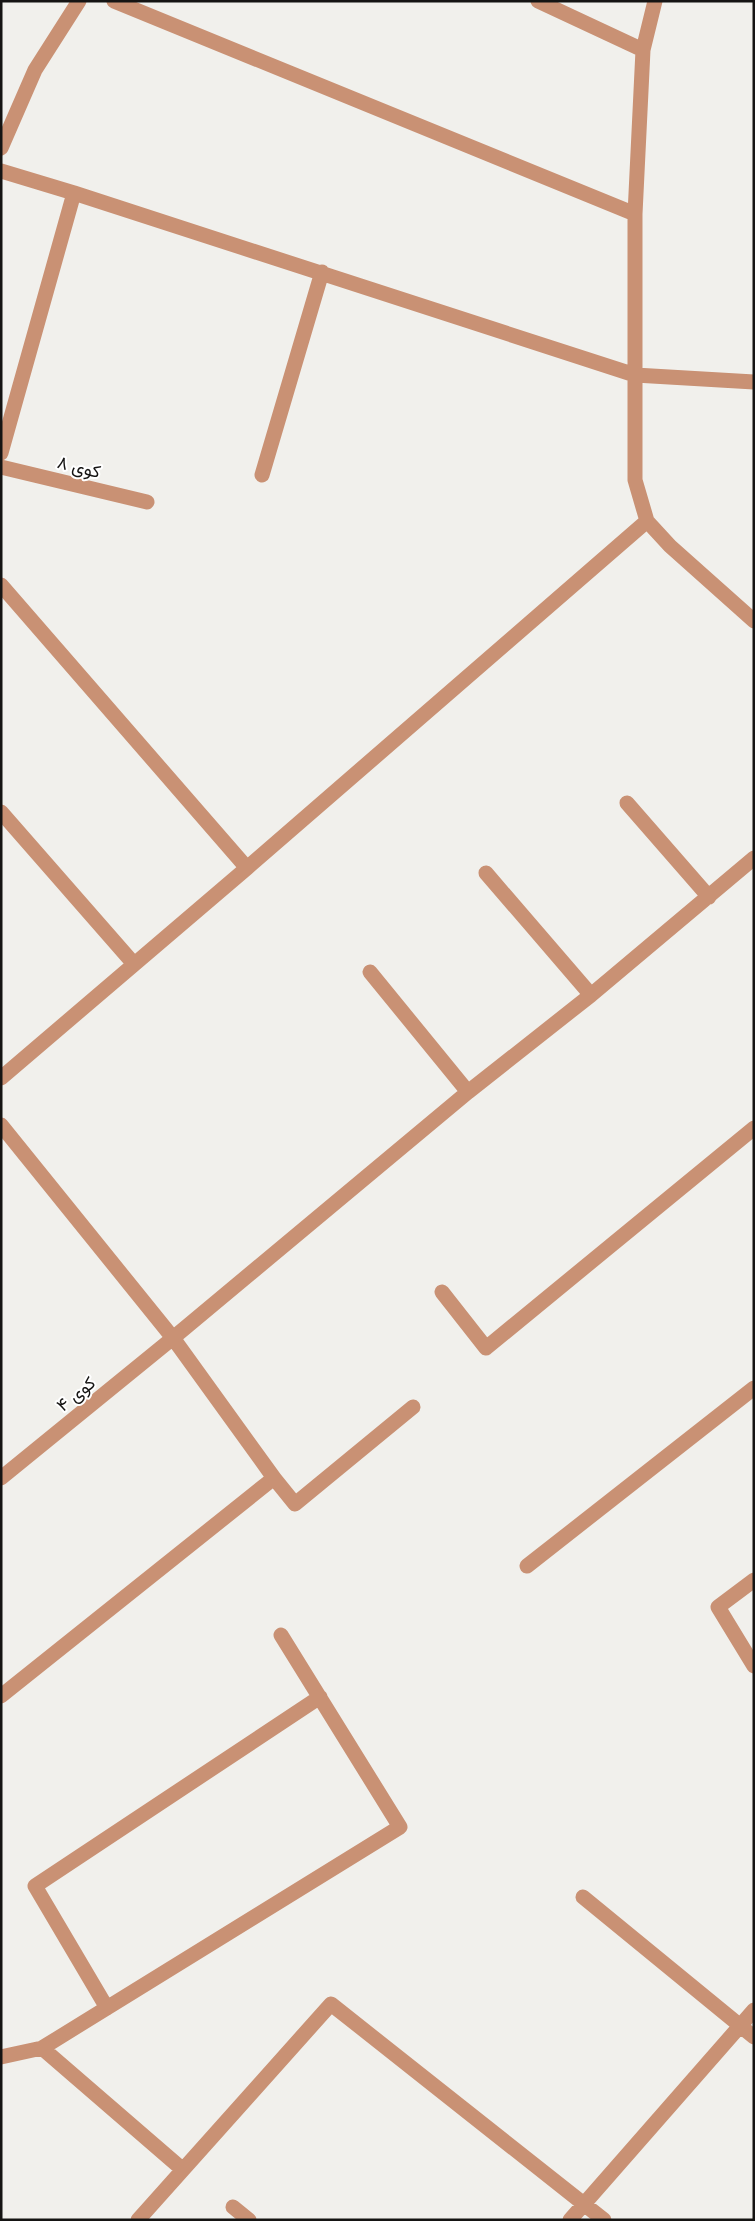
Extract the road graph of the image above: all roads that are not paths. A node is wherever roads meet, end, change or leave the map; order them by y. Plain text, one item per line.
1 (79, 1) edge
2 (114, 1) edge
3 (538, 1) edge
4 (655, 1) edge
5 (643, 50) junction
6 (1, 148) edge
7 (1, 172) edge
8 (74, 193) junction
9 (635, 214) junction
10 (322, 272) junction
11 (635, 375) junction
12 (754, 382) edge
13 (1, 453) edge
14 (1, 467) edge
15 (262, 475) dead end
16 (147, 502) dead end
17 (647, 520) junction
18 (1, 585) edge
19 (754, 621) edge
20 (627, 803) dead end
21 (1, 812) edge
22 (754, 858) edge
23 (247, 868) junction
24 (486, 873) dead end
25 (709, 897) junction
26 (134, 964) junction
27 (370, 972) dead end
28 (591, 995) junction
29 (1, 1078) edge
30 (468, 1092) junction
31 (1, 1125) edge
32 (754, 1128) edge
33 (442, 1292) dead end
34 (173, 1338) junction
35 (754, 1388) edge
36 (413, 1407) dead end
37 (1, 1478) edge
38 (274, 1478) junction
39 (527, 1566) dead end
40 (754, 1580) edge
41 (281, 1635) dead end
42 (754, 1666) edge
43 (1, 1696) edge
44 (320, 1697) junction
45 (583, 1897) dead end
46 (108, 2008) junction
47 (754, 2010) edge
48 (740, 2026) junction
49 (754, 2036) edge
50 (42, 2048) junction
51 (1, 2057) edge
52 (182, 2169) junction
53 (584, 2203) junction
54 (234, 2207) dead end
55 (138, 2220) edge
56 (249, 2220) edge
57 (570, 2220) edge
58 (604, 2220) edge

1 - 6 street
2 - 9 street
3 - 5 street
4 - 5 street
5 - 9 street
7 - 8 street
8 - 10 street
8 - 13 street
9 - 11 street
10 - 11 street
10 - 15 street
11 - 12 street
11 - 17 street
14 - 16 street, کوی ۸
17 - 19 street
17 - 23 street
18 - 23 street
20 - 25 street
21 - 26 street
22 - 25 street, کوی ۴
23 - 26 street
24 - 28 street
25 - 28 street, کوی ۴
26 - 29 street
27 - 30 street
28 - 30 street, کوی ۴
30 - 34 street, کوی ۴
31 - 34 street
32 - 33 street
34 - 37 street, کوی ۴
34 - 38 street
35 - 39 street
36 - 38 street
38 - 43 street
40 - 42 street
41 - 44 street
44 - 46 street
44 - 46 street
45 - 48 street
46 - 50 street
47 - 48 street
48 - 49 street
48 - 53 street
50 - 51 street
50 - 52 street
52 - 53 street
52 - 55 street
53 - 57 street
53 - 58 street
54 - 56 street

